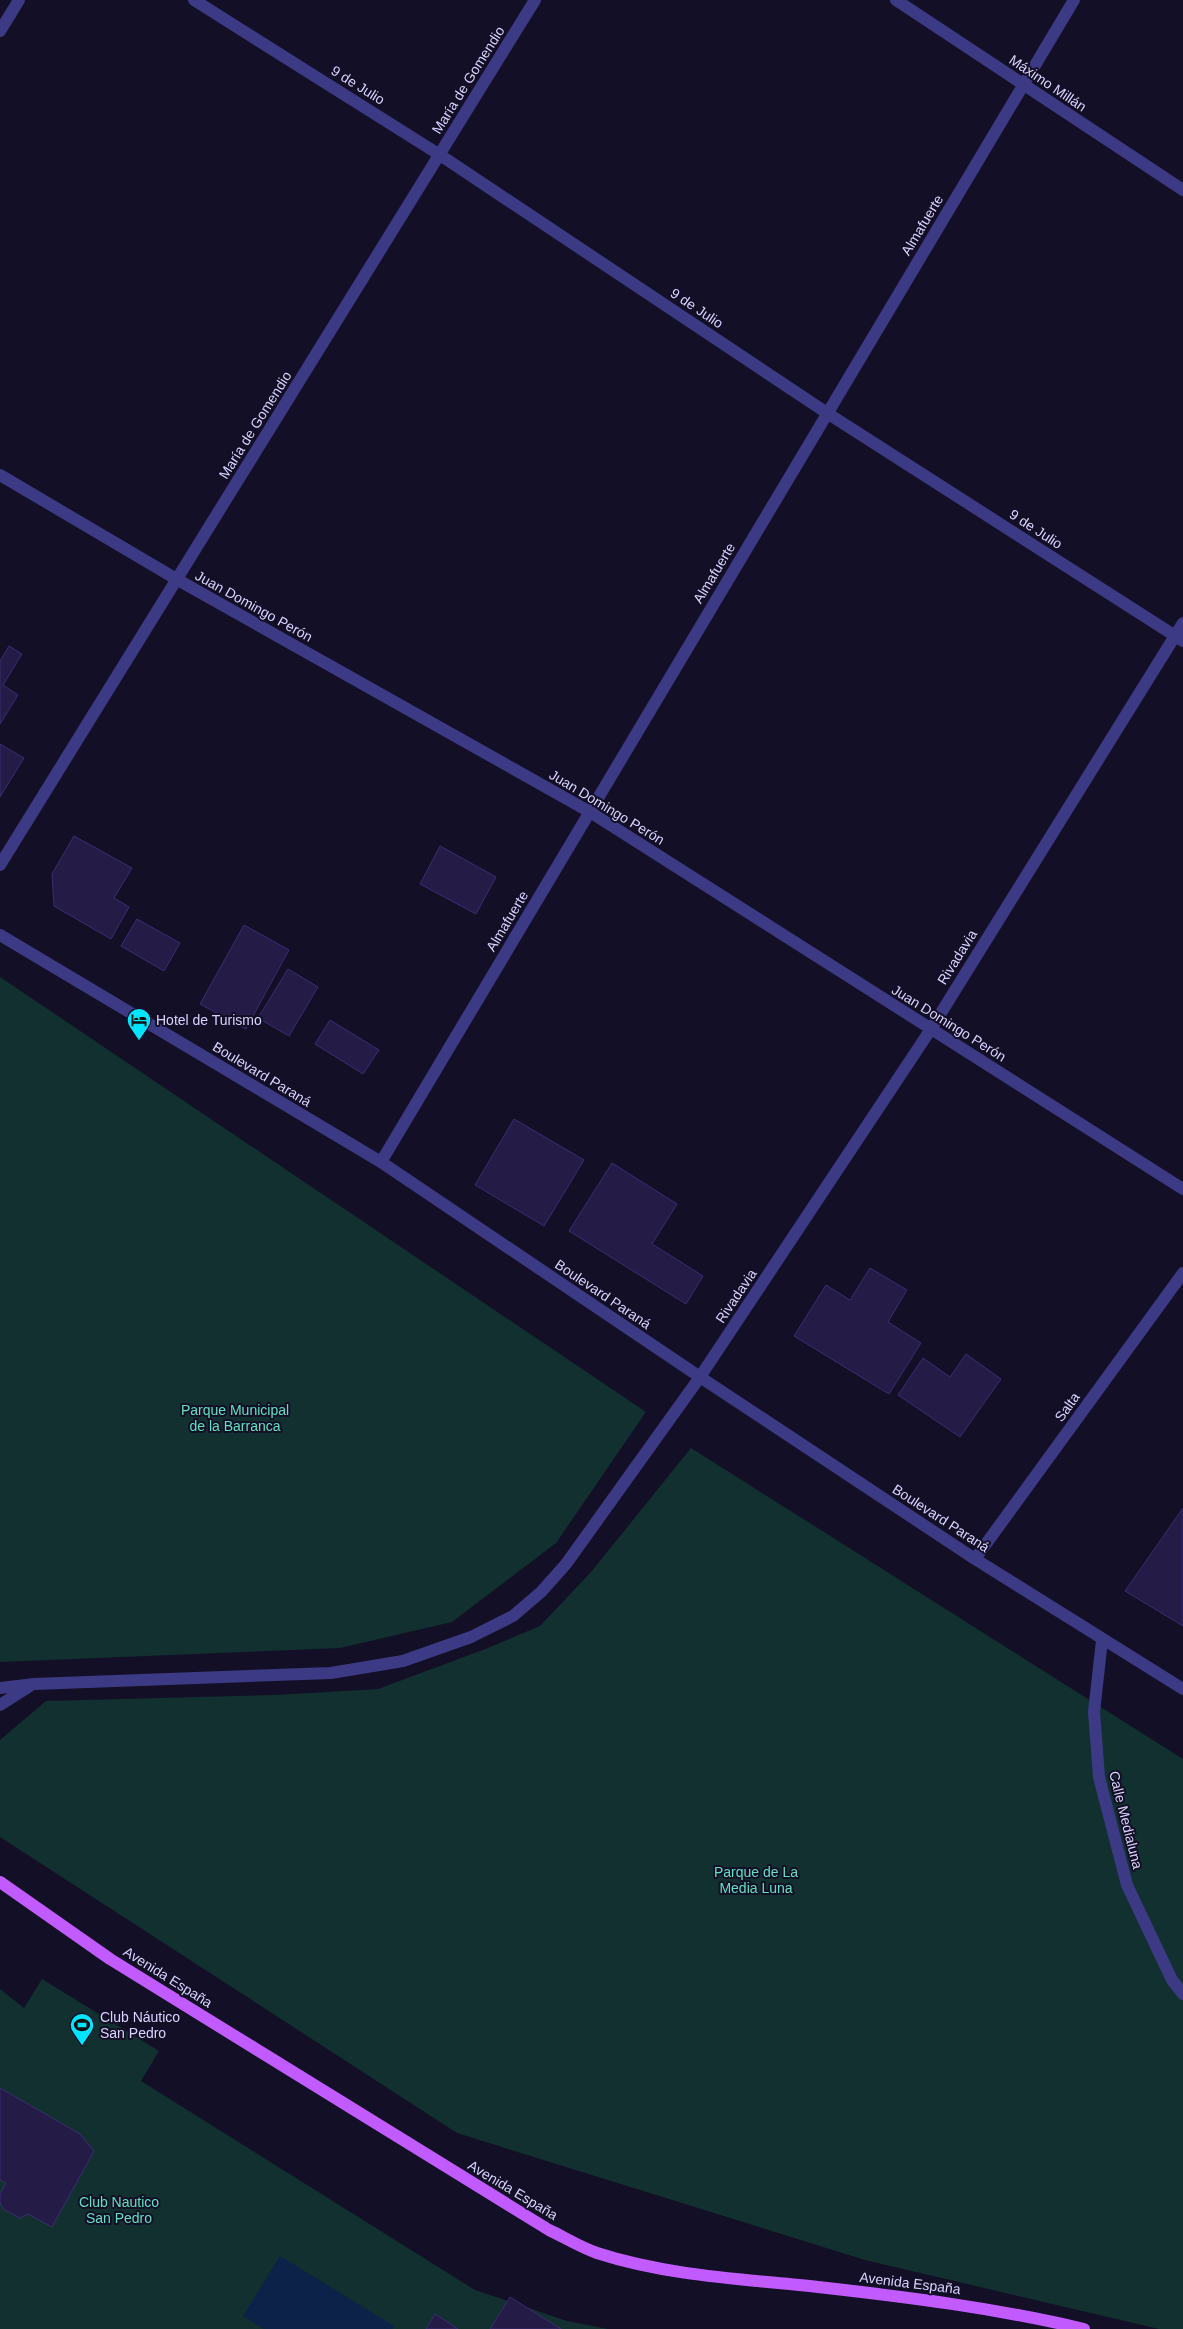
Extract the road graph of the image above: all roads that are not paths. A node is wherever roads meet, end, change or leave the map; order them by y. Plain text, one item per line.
1 (19, 0) edge
2 (194, 0) edge
3 (535, 0) edge
4 (896, 0) edge
5 (1074, 0) edge
6 (0, 32) edge
7 (1023, 84) junction
8 (440, 154) junction
9 (1183, 190) edge
10 (827, 413) junction
11 (0, 475) edge
12 (178, 580) junction
13 (1183, 623) edge
14 (1179, 638) edge
15 (590, 812) junction
16 (0, 865) edge
17 (0, 935) edge
18 (930, 1029) junction
19 (382, 1162) junction
20 (1183, 1188) edge
21 (1183, 1273) edge
22 (700, 1377) junction
23 (976, 1559) junction
24 (1102, 1640) junction
25 (34, 1684) junction
26 (0, 1688) edge
27 (1183, 1690) edge
28 (0, 1705) edge
29 (0, 1882) edge
30 (1183, 1994) edge
31 (1084, 2329) edge

1 - 6 street
2 - 8 street, 9 de Julio
3 - 8 street, María de Gomendio
4 - 7 street, Máximo Millán
5 - 7 street, Almafuerte
7 - 9 street, Máximo Millán
7 - 10 street, Almafuerte
8 - 10 street, 9 de Julio
8 - 12 street, María de Gomendio
10 - 14 street, 9 de Julio
10 - 15 street, Almafuerte
11 - 12 street, Juan Domingo Perón
12 - 15 street, Juan Domingo Perón
12 - 16 street, María de Gomendio
13 - 14 street, Rivadavia
14 - 18 street, Rivadavia
15 - 18 street, Juan Domingo Perón
15 - 19 street, Almafuerte
17 - 19 street, Boulevard Paraná
18 - 20 street, Juan Domingo Perón
18 - 22 street, Rivadavia
19 - 22 street, Boulevard Paraná
21 - 23 street, Salta
22 - 23 street, Boulevard Paraná
22 - 25 street, Rivadavia
23 - 24 street, Boulevard Paraná
24 - 27 street, Boulevard Paraná
24 - 30 street, Calle Medialuna
25 - 26 street
25 - 28 street
29 - 31 main road, Avenida España

